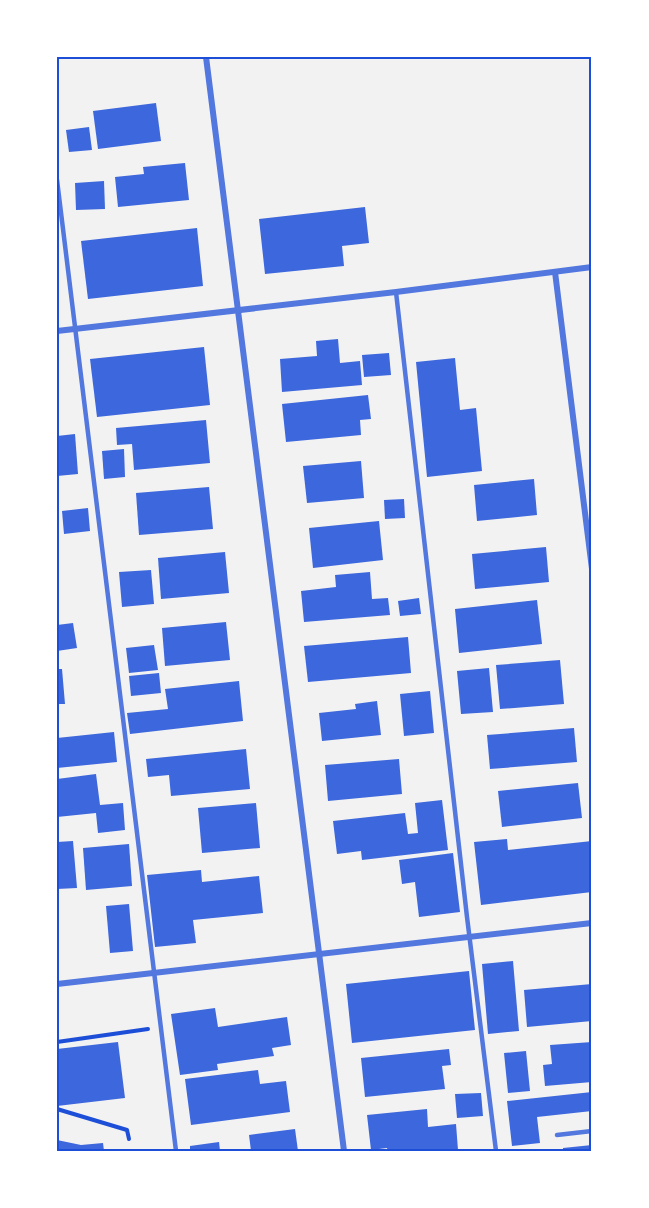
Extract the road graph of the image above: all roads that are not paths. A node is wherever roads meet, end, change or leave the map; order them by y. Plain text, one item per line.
1 (206, 57) edge
2 (57, 180) edge
3 (592, 267) edge
4 (555, 272) junction
5 (396, 292) junction
6 (238, 310) junction
7 (75, 329) junction
8 (57, 331) edge
9 (592, 569) edge
10 (592, 923) edge
11 (470, 937) junction
12 (320, 955) junction
13 (154, 974) junction
14 (57, 984) edge
15 (592, 1131) edge
16 (557, 1135) dead end
17 (176, 1151) edge
18 (344, 1151) edge
19 (496, 1151) edge

1 - 6 street
2 - 7 lane
3 - 4 street
4 - 5 street
4 - 9 street
5 - 6 street
5 - 11 lane
6 - 7 street
6 - 12 street
7 - 8 street
7 - 13 lane
10 - 11 street
11 - 12 street
11 - 19 lane
12 - 13 street
12 - 18 street
13 - 14 street
13 - 17 lane
15 - 16 lane

